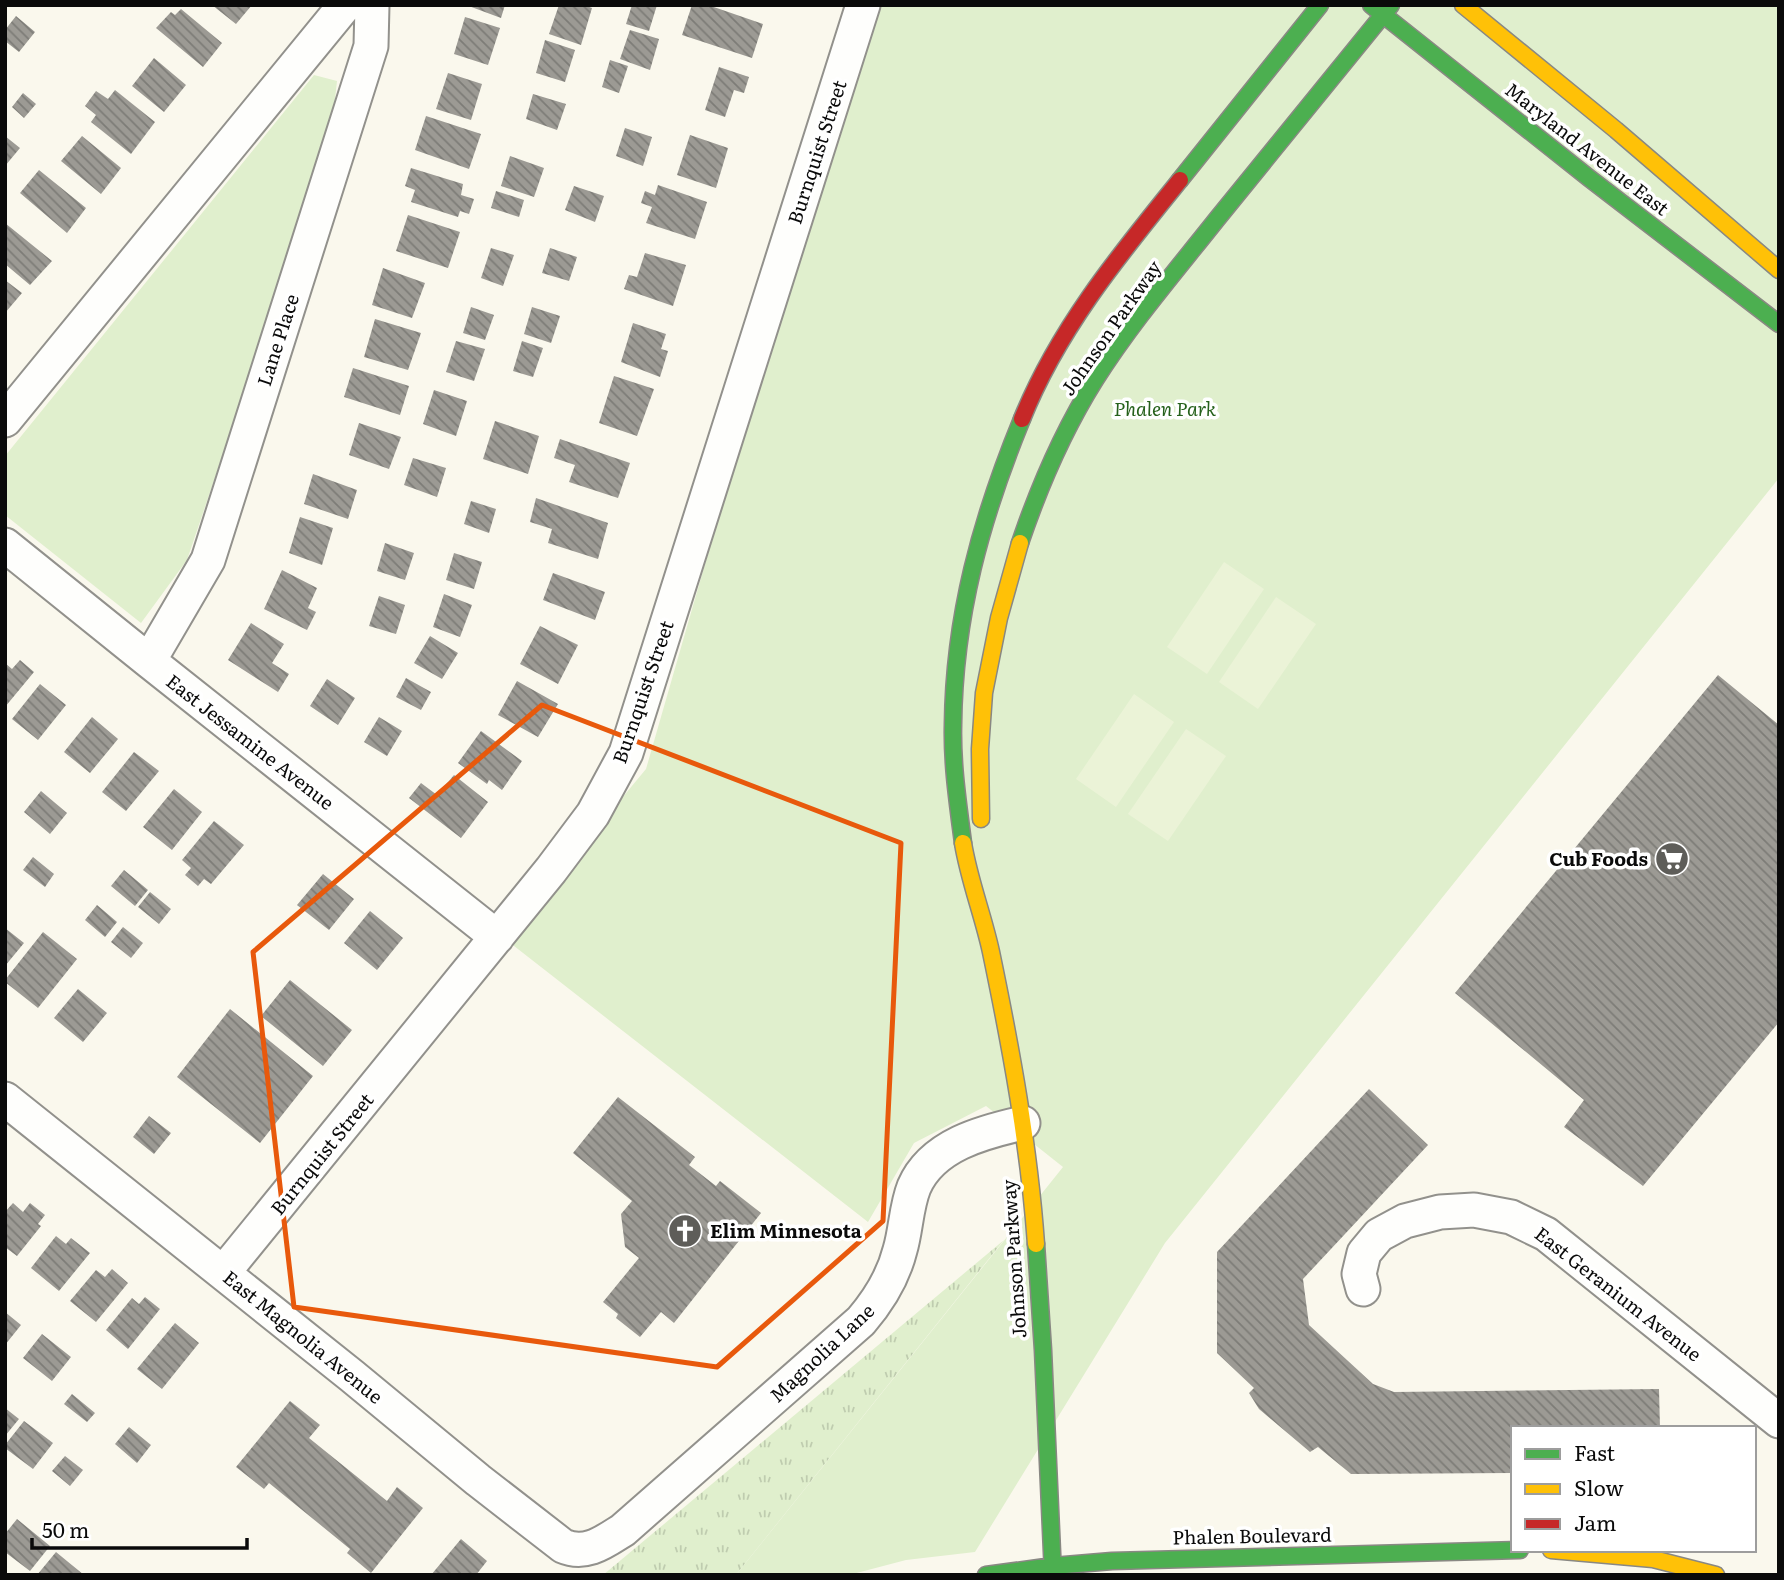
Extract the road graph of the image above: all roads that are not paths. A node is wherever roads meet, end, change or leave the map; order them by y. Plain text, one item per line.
1 (345, 5) edge
2 (372, 5) edge
3 (863, 5) edge
4 (1320, 5) edge
5 (1463, 5) edge
6 (1382, 9) edge
7 (1779, 270) edge
8 (1779, 324) edge
9 (5, 420) edge
10 (5, 545) edge
11 (149, 662) junction
12 (982, 840) dead end
13 (984, 866) dead end
14 (497, 937) junction
15 (989, 943) junction
16 (11, 1116) edge
17 (1023, 1123) junction
18 (223, 1273) junction
19 (1363, 1289) dead end
20 (1779, 1421) edge
21 (607, 1540) joint
22 (1511, 1550) edge
23 (1574, 1552) edge
24 (1053, 1570) edge
25 (986, 1575) edge
26 (1716, 1575) edge

1 - 9 street
2 - 11 street, Lane Place
3 - 14 street, Burnquist Street
4 - 15 street, Johnson Parkway
5 - 7 street, Maryland Avenue East
6 - 8 street, Maryland Avenue East
6 - 12 street, Johnson Parkway
10 - 11 street, East Jessamine Avenue
11 - 14 street, East Jessamine Avenue
13 - 15 street, Johnson Parkway
14 - 18 street, Burnquist Street
15 - 17 street, Johnson Parkway
16 - 18 street, East Magnolia Avenue
17 - 21 street, Magnolia Lane
17 - 24 street, Johnson Parkway
18 - 21 street, East Magnolia Avenue
19 - 20 street, East Geranium Avenue
22 - 24 street, Phalen Boulevard
23 - 26 street
24 - 25 street, Phalen Boulevard

